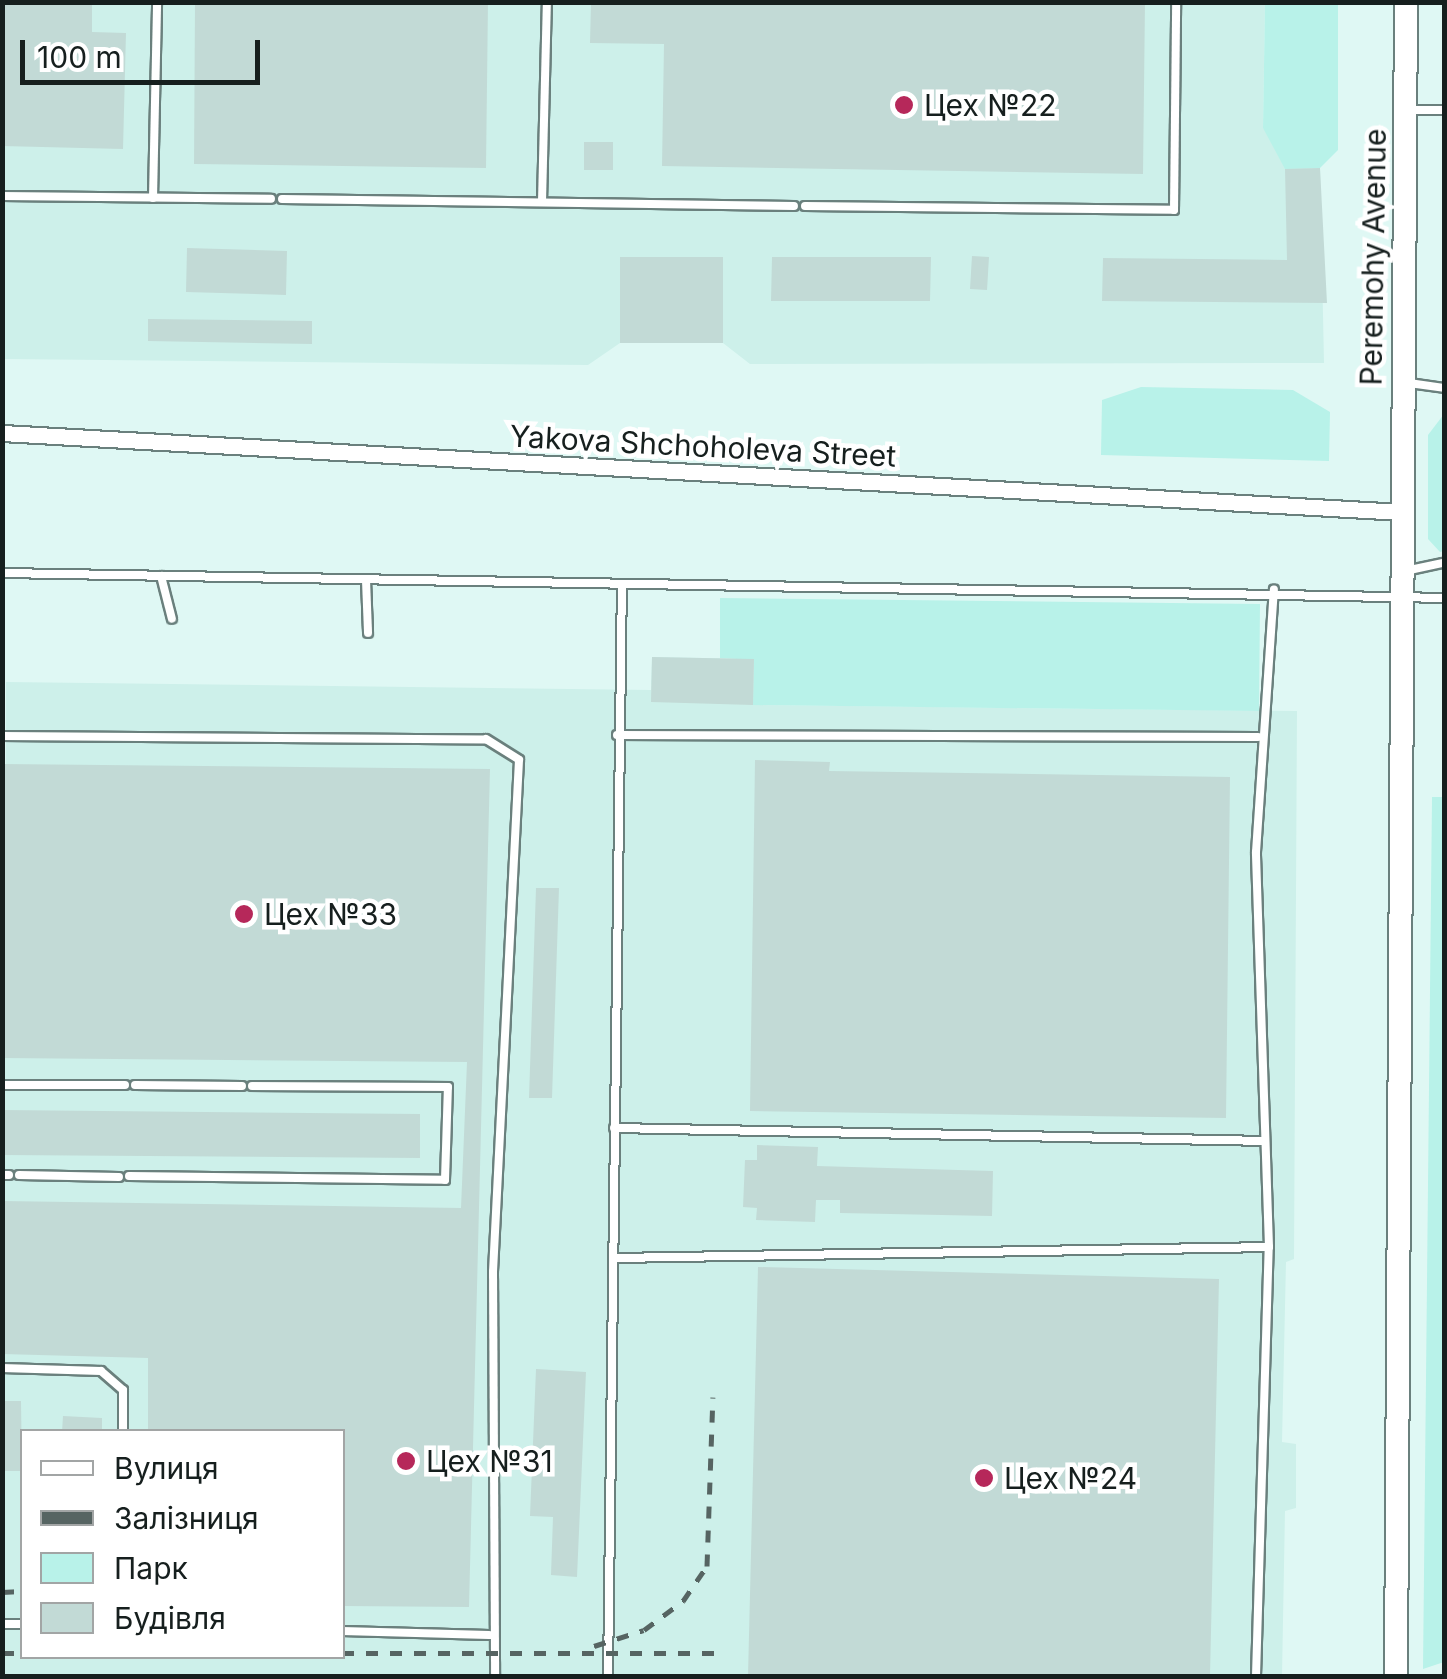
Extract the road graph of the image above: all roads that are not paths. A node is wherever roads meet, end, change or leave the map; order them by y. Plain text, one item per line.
1 (157, 2) edge
2 (546, 2) edge
3 (1176, 2) edge
4 (1406, 2) edge
5 (1405, 110) junction
6 (1444, 110) edge
7 (2, 196) edge
8 (154, 198) junction
9 (271, 199) dead end
10 (282, 199) dead end
11 (542, 202) junction
12 (794, 206) dead end
13 (805, 206) dead end
14 (1402, 382) junction
15 (1444, 388) edge
16 (2, 433) edge
17 (1401, 512) junction
18 (1444, 564) edge
19 (1400, 572) junction
20 (2, 573) edge
21 (161, 576) junction
22 (366, 580) junction
23 (622, 584) junction
24 (1274, 590) junction
25 (1400, 597) junction
26 (1444, 598) edge
27 (172, 619) dead end
28 (368, 633) dead end
29 (618, 735) junction
30 (2, 736) edge
31 (1258, 737) junction
32 (2, 1084) edge
33 (614, 1128) junction
34 (1265, 1141) junction
35 (10, 1175) edge
36 (1269, 1247) junction
37 (615, 1258) junction
38 (2, 1368) edge
39 (123, 1429) edge
40 (345, 1632) edge
41 (489, 1635) junction
42 (495, 1676) edge
43 (608, 1676) edge
44 (1256, 1676) edge
45 (1396, 1676) edge

1 - 8 lane
2 - 11 lane
3 - 13 lane
4 - 5 main road, Peremohy Avenue
5 - 6 lane
5 - 14 main road, Peremohy Avenue
7 - 8 lane
8 - 9 lane
10 - 11 lane
11 - 12 lane
14 - 15 lane
14 - 17 main road, Peremohy Avenue
16 - 17 street, Yakova Shchoholeva Street
17 - 19 main road, Peremohy Avenue
18 - 19 lane
19 - 25 main road, Peremohy Avenue
20 - 21 lane
21 - 22 lane
21 - 27 lane
22 - 23 lane
22 - 28 lane
23 - 24 lane
23 - 29 lane
24 - 25 lane
24 - 31 lane
25 - 26 lane
25 - 45 main road, Peremohy Avenue
29 - 31 lane
29 - 33 lane
30 - 41 lane
31 - 34 lane
32 - 35 lane
33 - 34 lane
33 - 37 lane
34 - 36 lane
36 - 37 lane
36 - 44 lane
37 - 43 lane
38 - 39 lane
40 - 41 lane
41 - 42 lane

